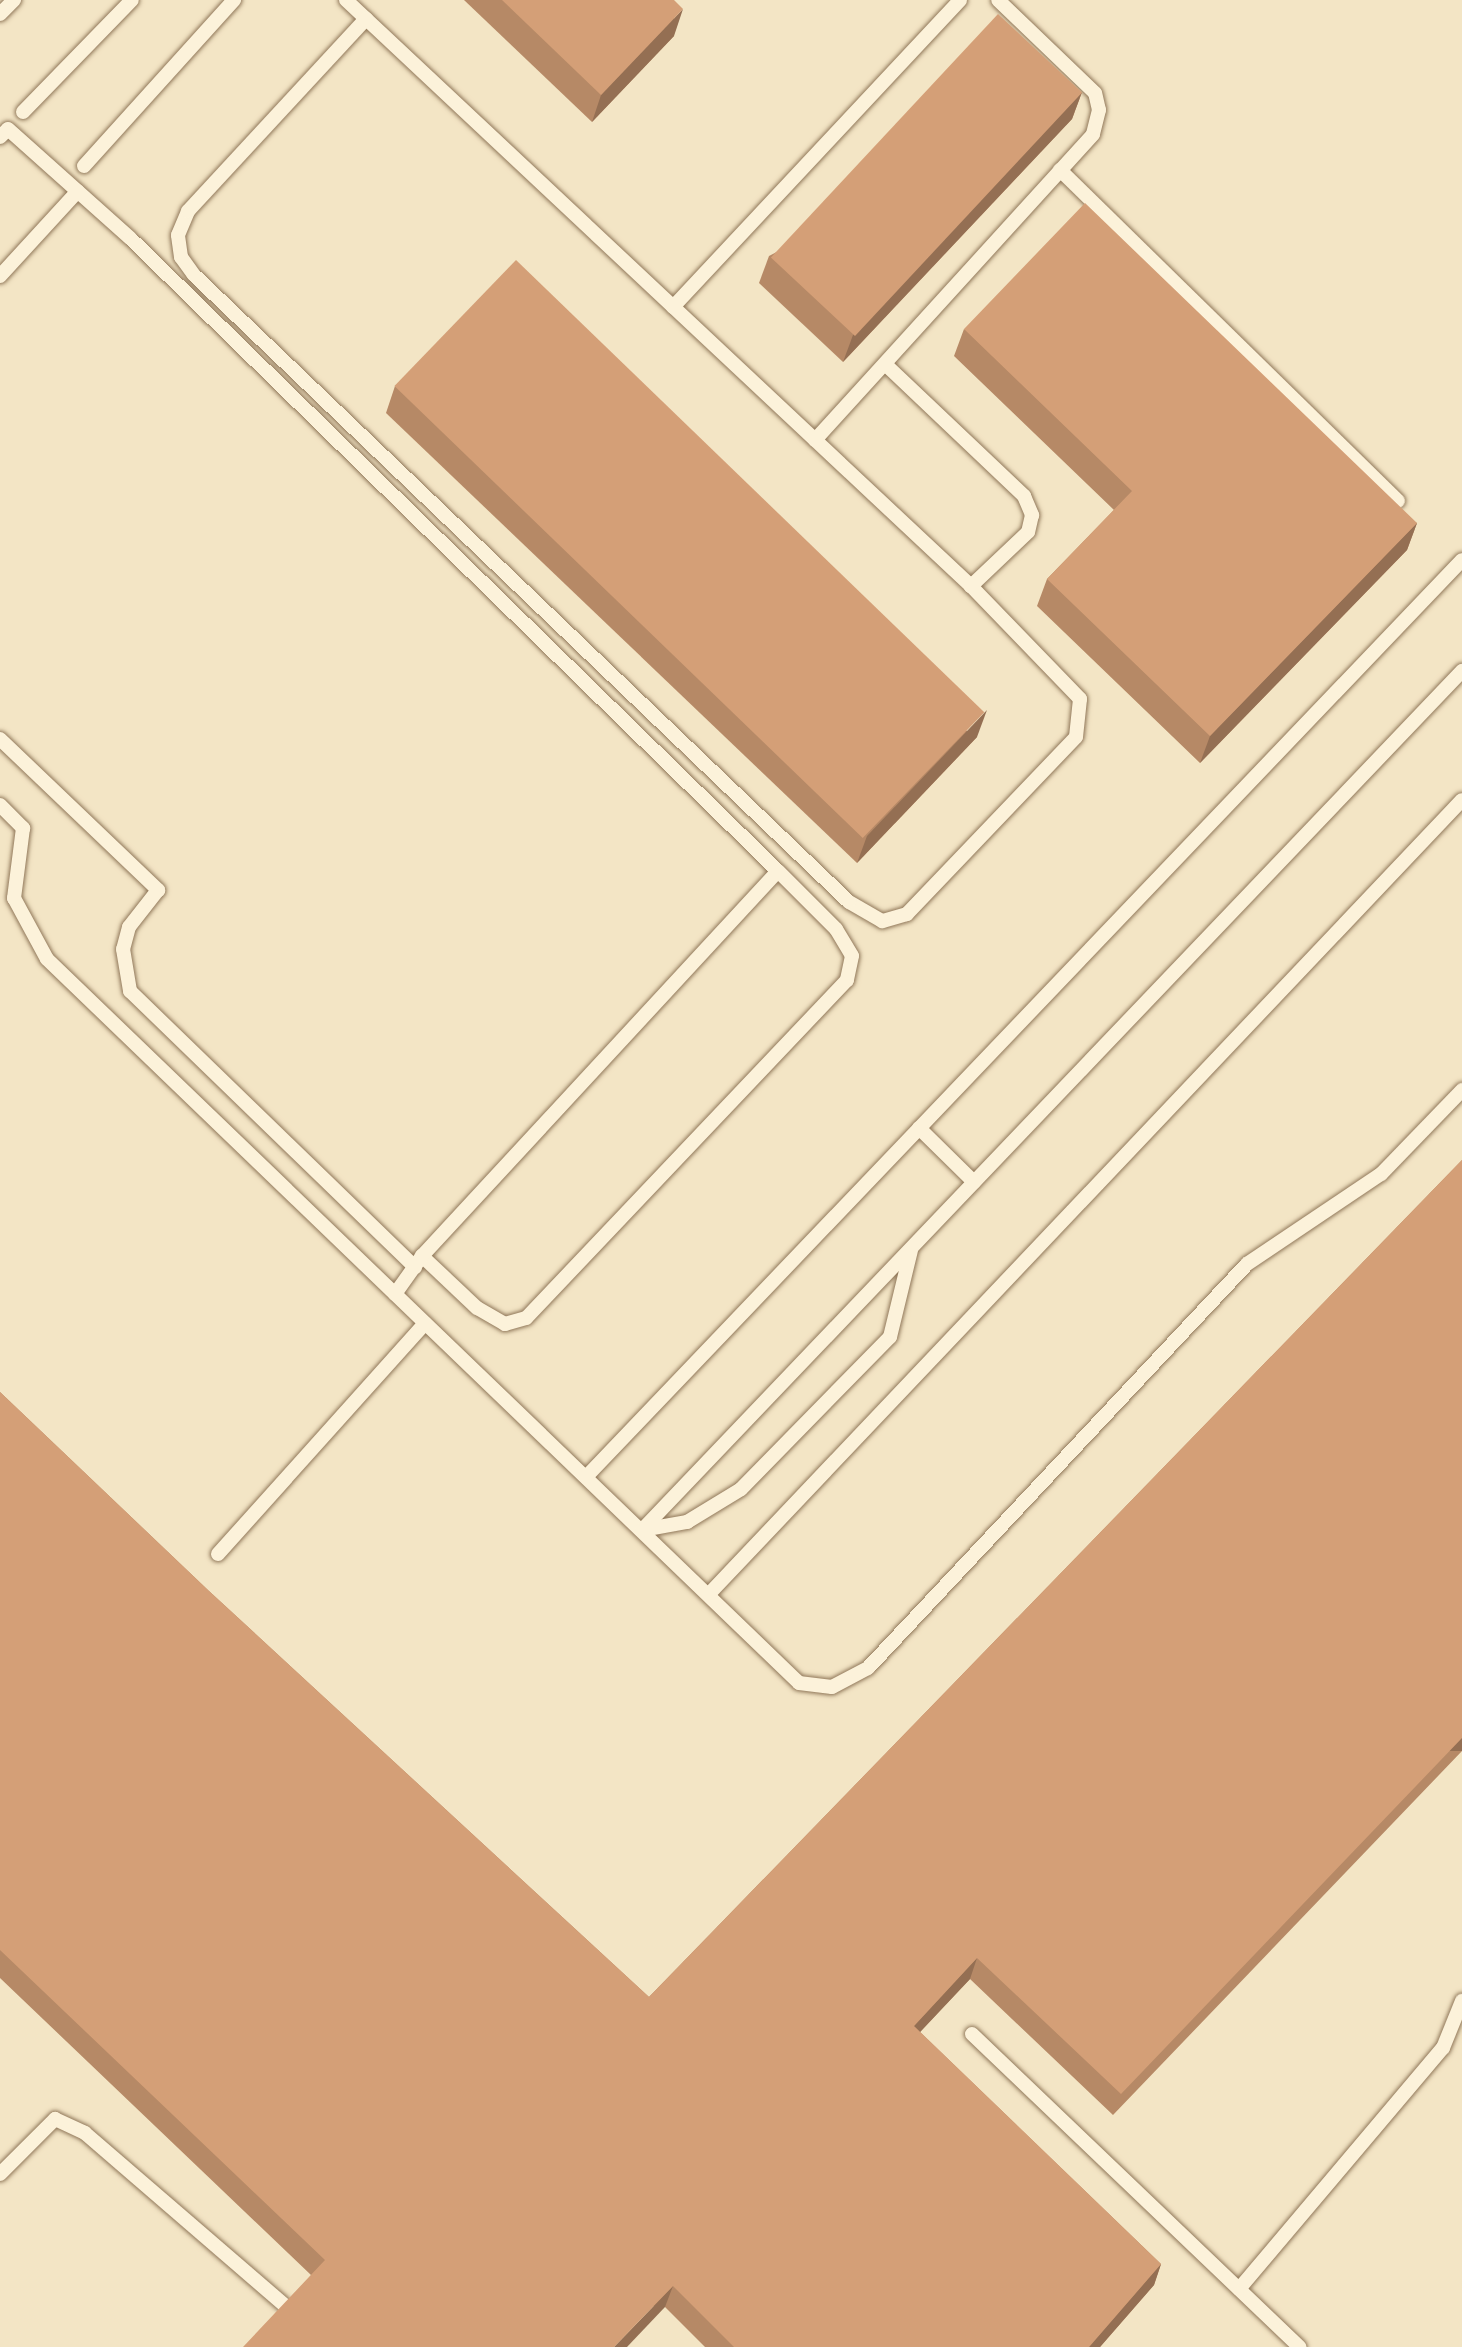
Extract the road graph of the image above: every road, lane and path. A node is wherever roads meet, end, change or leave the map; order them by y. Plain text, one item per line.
1 (14, 0) edge
2 (132, 0) edge
3 (234, 0) edge
4 (346, 0) edge
5 (960, 0) edge
6 (998, 0) edge
7 (0, 14) edge
8 (366, 19) junction
9 (23, 112) dead end
10 (0, 137) edge
11 (84, 166) dead end
12 (1060, 170) junction
13 (78, 191) junction
14 (0, 276) edge
15 (673, 307) junction
16 (885, 364) junction
17 (815, 440) junction
18 (1398, 501) edge
19 (1462, 559) edge
20 (971, 586) junction
21 (1462, 671) edge
22 (0, 739) edge
23 (1462, 800) edge
24 (0, 805) edge
25 (778, 871) junction
26 (1462, 1090) edge
27 (919, 1128) junction
28 (974, 1182) junction
29 (912, 1247) junction
30 (419, 1262) junction
31 (395, 1294) junction
32 (425, 1323) junction
33 (586, 1477) junction
34 (642, 1530) junction
35 (218, 1554) dead end
36 (709, 1594) junction
37 (1462, 2001) edge
38 (972, 2034) dead end
39 (0, 2174) edge
40 (1239, 2289) junction
41 (284, 2305) edge
42 (1299, 2347) edge

1 - 7 lane
2 - 9 lane
3 - 11 lane
4 - 8 lane
5 - 15 lane
6 - 12 lane
8 - 15 lane
8 - 20 lane
10 - 13 lane
12 - 16 lane
12 - 18 lane
13 - 14 lane
13 - 25 lane
15 - 17 lane
16 - 17 lane
16 - 20 lane
17 - 20 lane
19 - 27 lane
21 - 28 lane
22 - 30 lane
23 - 36 lane
24 - 31 lane
25 - 30 lane
25 - 30 lane
26 - 36 lane
27 - 28 lane
27 - 33 lane
28 - 29 lane
29 - 34 lane
29 - 34 lane
30 - 31 lane
31 - 32 lane
32 - 33 lane
32 - 35 lane
33 - 34 lane
34 - 36 lane
37 - 40 lane
38 - 40 lane
39 - 41 lane
40 - 42 lane

